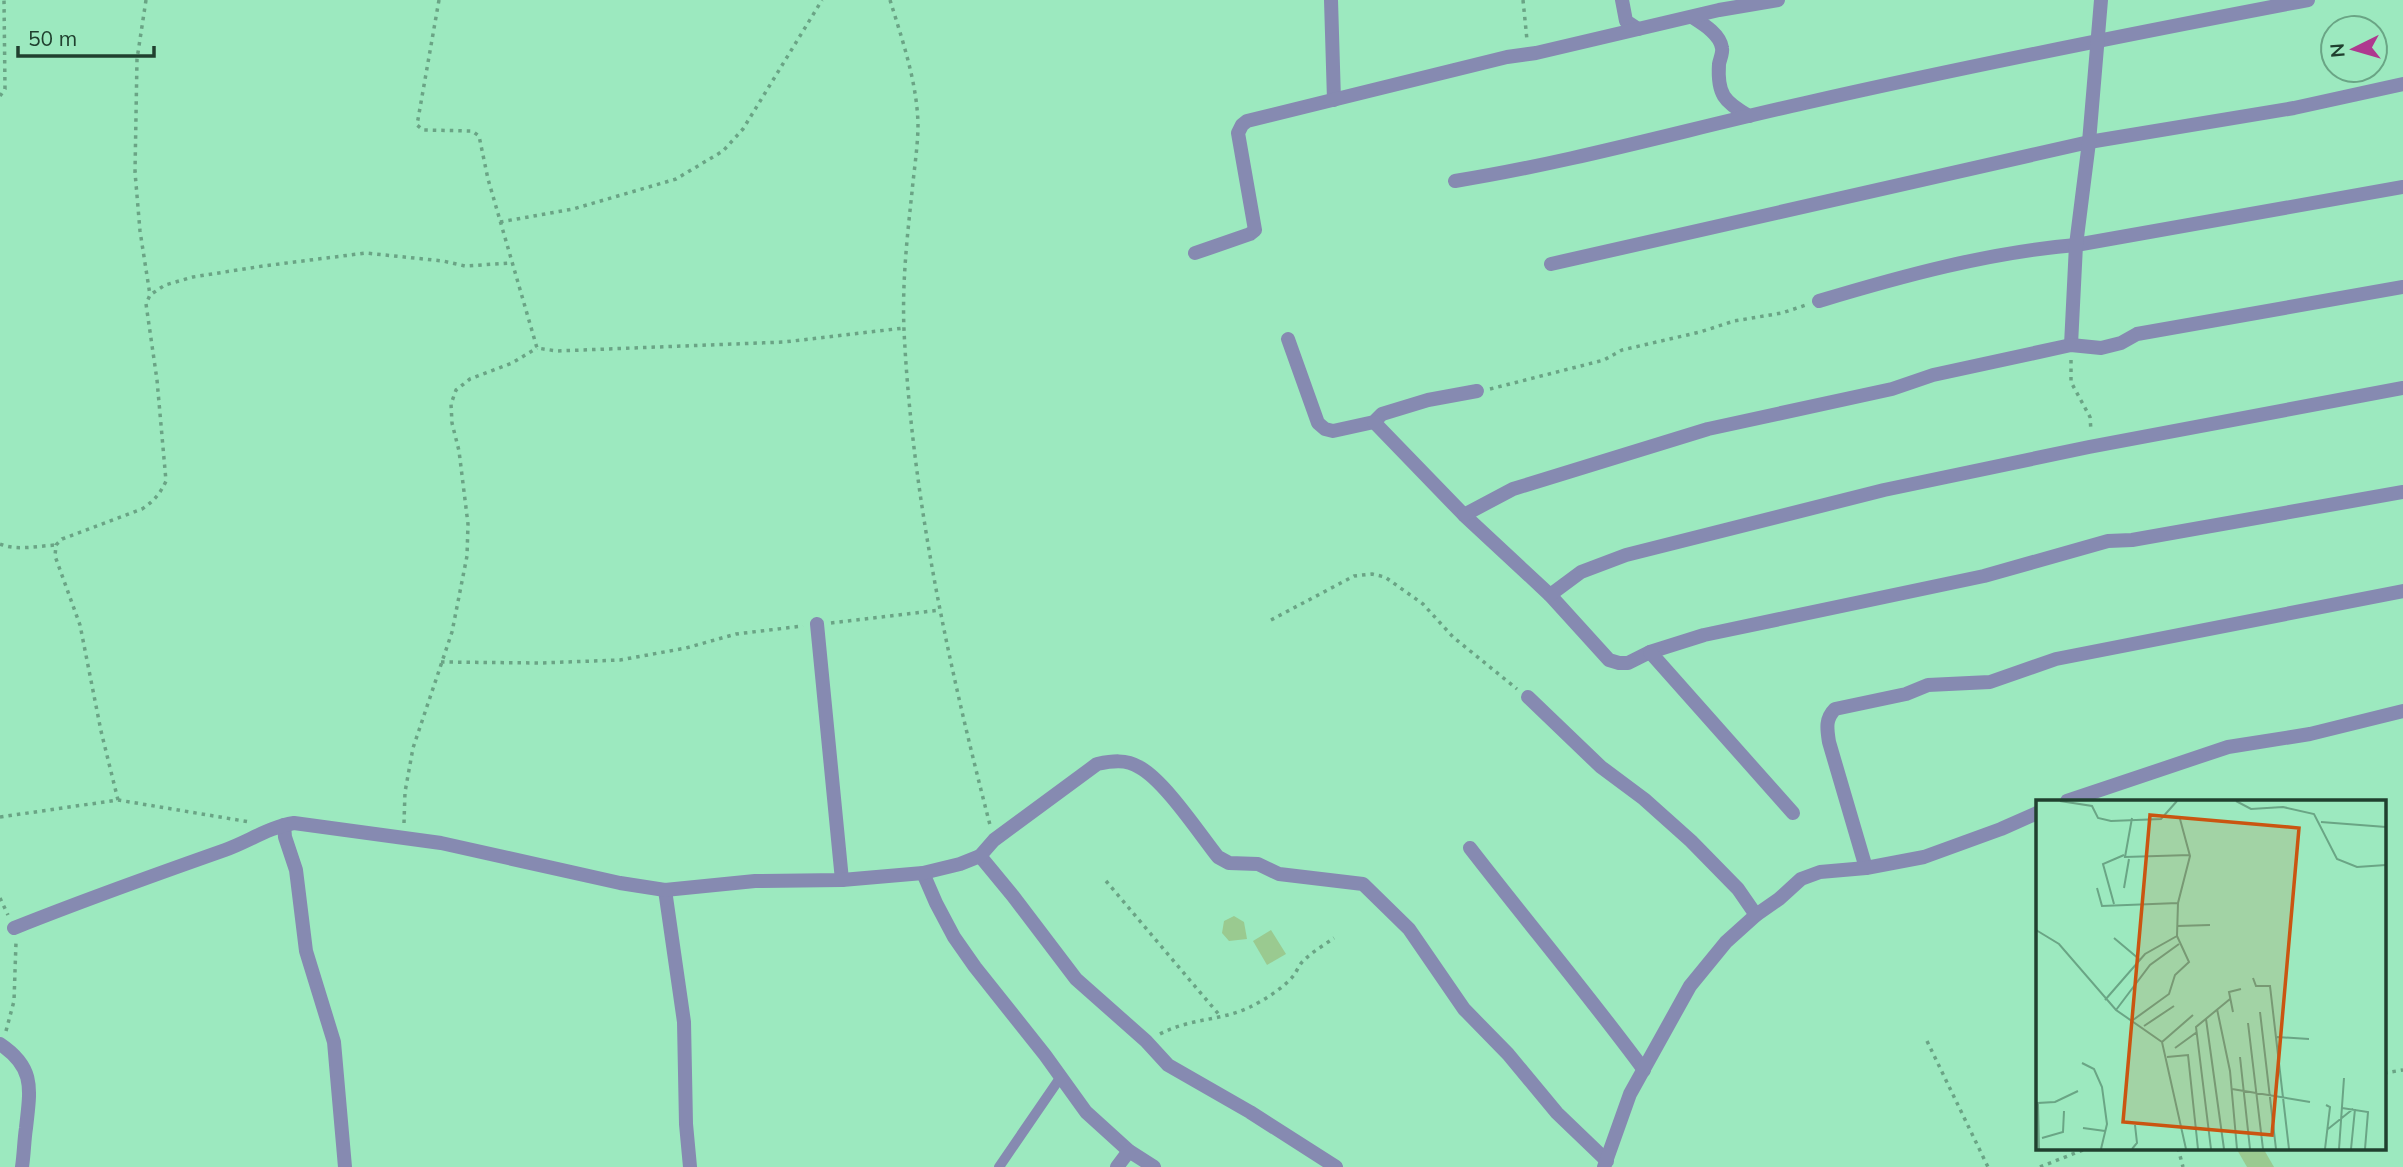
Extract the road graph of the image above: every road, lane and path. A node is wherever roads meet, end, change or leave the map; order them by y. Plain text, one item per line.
1 (4, 0) edge
2 (146, 0) edge
3 (439, 0) edge
4 (822, 0) edge
5 (890, 0) edge
6 (1331, 0) edge
7 (1523, 0) edge
8 (1622, 0) edge
9 (1778, 0) edge
10 (2101, 0) edge
11 (2308, 0) edge
12 (1718, 5) edge
13 (1692, 17) junction
14 (1638, 30) junction
15 (2098, 41) junction
16 (1536, 53) junction
17 (2403, 84) edge
18 (0, 96) edge
19 (1334, 100) junction
20 (1749, 116) junction
21 (2089, 142) junction
22 (1455, 181) dead end
23 (2403, 187) edge
24 (500, 222) junction
25 (2076, 245) junction
26 (1195, 253) dead end
27 (512, 263) junction
28 (1551, 264) dead end
29 (2403, 287) edge
30 (150, 295) junction
31 (1819, 301) joint
32 (904, 328) junction
33 (1288, 339) dead end
34 (2071, 345) junction
35 (537, 348) junction
36 (2403, 388) edge
37 (1477, 391) joint
38 (1374, 422) junction
39 (2089, 447) junction
40 (2403, 492) edge
41 (1464, 514) junction
42 (0, 544) edge
43 (56, 545) junction
44 (2403, 591) edge
45 (1550, 595) junction
46 (940, 610) junction
47 (1271, 620) dead end
48 (817, 624) junction
49 (1650, 653) junction
50 (441, 662) junction
51 (1528, 697) joint
52 (2403, 711) edge
53 (118, 800) junction
54 (2070, 800) edge
55 (1793, 813) dead end
56 (2036, 813) edge
57 (0, 817) edge
58 (281, 826) junction
59 (403, 839) junction
60 (994, 841) junction
61 (1470, 848) dead end
62 (980, 856) junction
63 (1866, 868) junction
64 (923, 873) junction
65 (842, 880) junction
66 (1106, 881) dead end
67 (665, 890) junction
68 (0, 898) edge
69 (1756, 915) junction
70 (14, 928) junction
71 (1334, 938) dead end
72 (1221, 1017) junction
73 (1146, 1041) junction
74 (1927, 1041) dead end
75 (1, 1044) edge
76 (1644, 1070) junction
77 (1060, 1078) junction
78 (2083, 1150) edge
79 (2179, 1150) edge
80 (1129, 1151) junction
81 (1605, 1164) edge
82 (22, 1167) edge
83 (345, 1167) edge
84 (690, 1167) edge
85 (999, 1167) edge
86 (1117, 1167) edge
87 (1154, 1167) edge
88 (1336, 1167) edge
89 (1988, 1167) edge
90 (2040, 1167) edge
91 (2183, 1167) edge

1 - 18 path
2 - 30 path
3 - 24 path
4 - 24 path
5 - 32 path
6 - 19 street
7 - 16 path
8 - 14 street
9 - 12 street
10 - 15 street
11 - 15 street
12 - 13 street
13 - 14 street
13 - 20 street
14 - 16 street
15 - 20 street
15 - 21 street
16 - 19 street
17 - 21 street
19 - 26 street
20 - 22 street
21 - 25 street
21 - 28 street
23 - 25 street
24 - 27 path
25 - 31 street
25 - 34 street
27 - 30 path
27 - 35 path
29 - 34 street
30 - 43 path
31 - 37 path
32 - 35 path
32 - 46 path
33 - 38 street
34 - 39 path
34 - 41 street
35 - 50 path
36 - 39 street
37 - 38 street
38 - 41 street
39 - 45 street
40 - 49 street
41 - 45 street
42 - 43 path
43 - 53 path
44 - 63 street
45 - 49 street
46 - 48 path
46 - 60 path
47 - 51 path
48 - 50 path
48 - 65 street
49 - 55 street
50 - 59 path
51 - 69 street
52 - 54 street
53 - 57 path
53 - 58 path
56 - 63 street
58 - 59 street
58 - 70 street
58 - 83 street
59 - 67 street
60 - 62 street
60 - 81 street
61 - 76 street
62 - 64 street
62 - 73 street
63 - 69 street
64 - 65 street
64 - 77 street
65 - 67 street
66 - 72 path
67 - 84 street
68 - 70 path
69 - 76 street
70 - 75 path
71 - 72 path
72 - 73 path
73 - 88 street
74 - 89 path
75 - 82 street
76 - 81 street
77 - 80 street
77 - 85 lane
78 - 90 path
79 - 91 path
80 - 86 street
80 - 87 street

